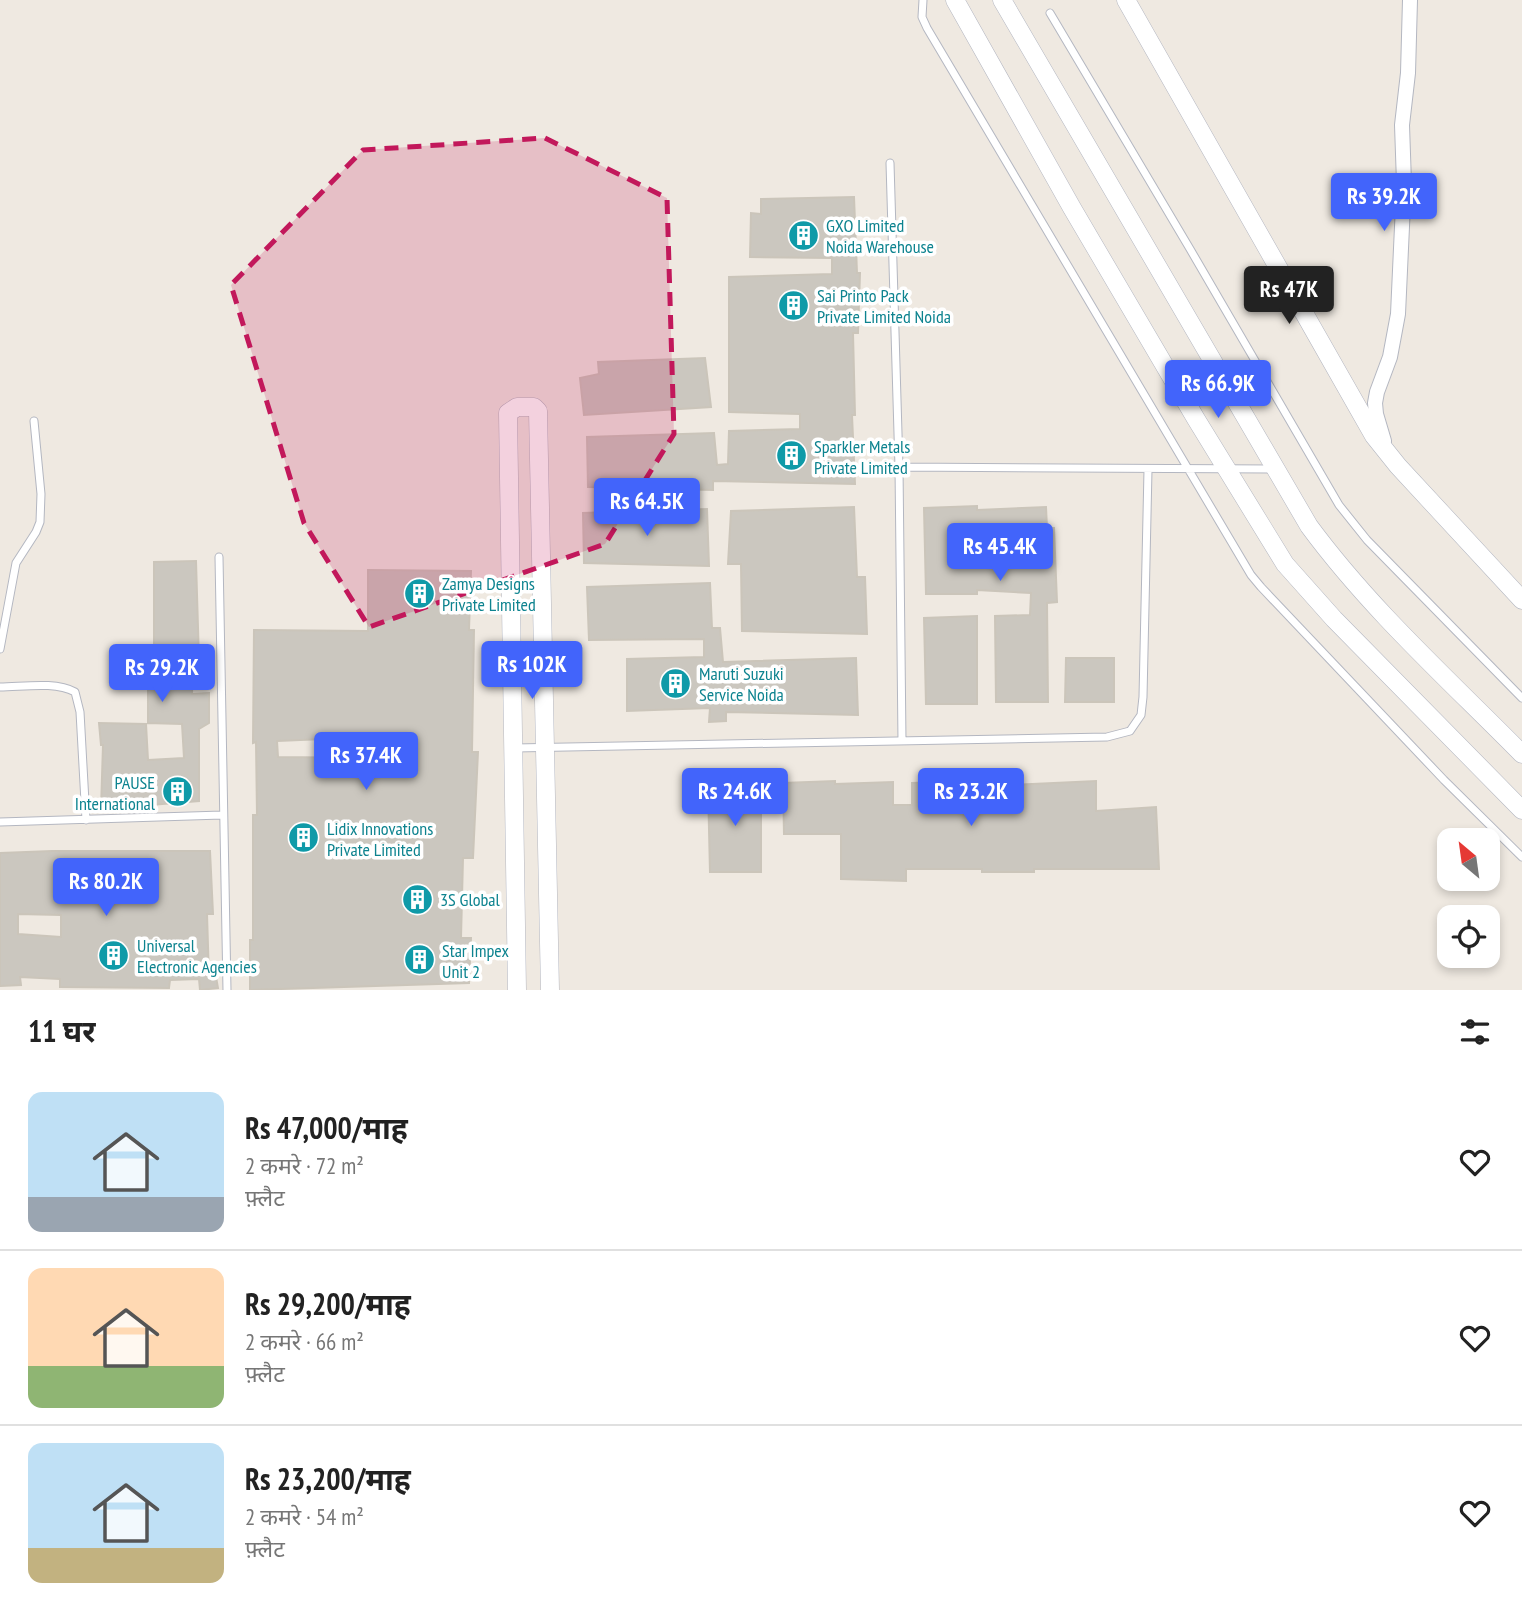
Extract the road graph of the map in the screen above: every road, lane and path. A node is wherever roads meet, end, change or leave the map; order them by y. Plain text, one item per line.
1 (923, 0) edge
2 (955, 0) edge
3 (1002, 0) edge
4 (1126, 0) edge
5 (1410, 0) edge
6 (1050, 13) dead end
7 (890, 163) dead end
8 (34, 421) dead end
9 (1390, 457) junction
10 (899, 467) junction
11 (1225, 468) junction
12 (1188, 469) junction
13 (1276, 469) junction
14 (1147, 470) junction
15 (219, 557) dead end
16 (1522, 600) edge
17 (0, 649) edge
18 (0, 687) edge
19 (1522, 698) edge
20 (902, 741) junction
21 (513, 748) junction
22 (546, 749) junction
23 (1522, 754) edge
24 (1522, 810) edge
25 (222, 815) junction
26 (86, 820) junction
27 (0, 822) edge
28 (1522, 857) edge
29 (228, 990) edge
30 (517, 990) edge
31 (550, 990) edge

1 - 12 lane
2 - 11 street
3 - 13 street
4 - 9 street
5 - 9 street
6 - 19 lane
7 - 10 lane
8 - 17 lane
9 - 16 street
10 - 14 lane
10 - 20 lane
11 - 12 lane
11 - 13 lane
11 - 24 street
12 - 14 lane
12 - 28 lane
13 - 23 street
14 - 20 lane
15 - 25 lane
18 - 26 lane
20 - 22 lane
21 - 22 lane
21 - 22 street
21 - 30 street
22 - 31 street
25 - 26 lane
25 - 29 lane
26 - 27 lane

